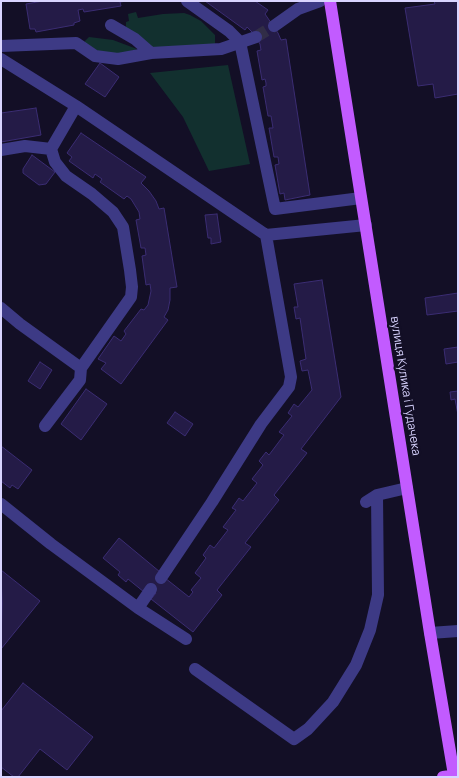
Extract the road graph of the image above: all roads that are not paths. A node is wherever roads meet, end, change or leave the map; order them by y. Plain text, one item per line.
1 (187, 1) edge
2 (320, 1) edge
3 (330, 1) edge
4 (111, 25) dead end
5 (274, 26) tunnel mouth
6 (256, 37) tunnel mouth
7 (240, 42) junction
8 (1, 46) edge
9 (151, 53) junction
10 (1, 59) edge
11 (76, 106) junction
12 (51, 148) junction
13 (1, 150) edge
14 (361, 198) junction
15 (366, 225) junction
16 (266, 235) junction
17 (1, 308) edge
18 (81, 368) junction
19 (45, 426) dead end
20 (407, 488) junction
21 (1, 504) edge
22 (161, 578) dead end
23 (151, 589) dead end
24 (138, 608) junction
25 (458, 631) edge
26 (430, 633) junction
27 (186, 639) dead end
28 (195, 669) dead end
29 (452, 776) edge

1 - 7 lane
2 - 5 lane
3 - 14 main road, вулиця Кулика і Гудачека
4 - 9 lane
6 - 7 lane
7 - 9 lane
7 - 14 lane
8 - 9 lane
10 - 11 lane
11 - 12 lane
11 - 16 lane
12 - 13 lane
12 - 18 lane
14 - 15 main road, вулиця Кулика і Гудачека
15 - 16 lane
15 - 20 main road, вулиця Кулика і Гудачека
16 - 22 lane
17 - 18 lane
18 - 19 lane
20 - 26 main road, вулиця Кулика і Гудачека
20 - 28 lane
21 - 24 lane
23 - 24 lane
24 - 27 lane
25 - 26 lane
26 - 29 main road, вулиця Кулика і Гудачека

